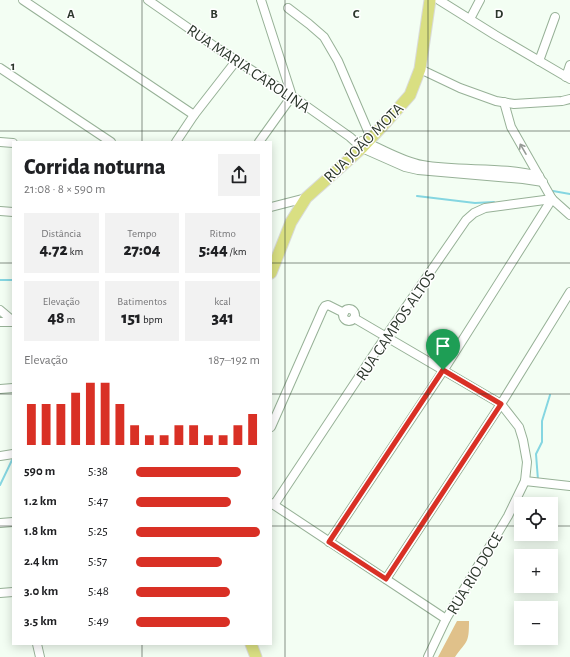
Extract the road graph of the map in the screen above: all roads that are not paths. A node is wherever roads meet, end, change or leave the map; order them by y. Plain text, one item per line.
1 (23, 0) edge
2 (148, 0) edge
3 (261, 0) edge
4 (430, 0) edge
5 (439, 0) edge
6 (480, 0) edge
7 (288, 8) dead end
8 (555, 17) dead end
9 (470, 19) junction
10 (236, 61) junction
11 (539, 61) junction
12 (570, 65) edge
13 (0, 68) edge
14 (420, 69) junction
15 (568, 78) edge
16 (292, 96) junction
17 (570, 98) edge
18 (504, 102) junction
19 (194, 115) junction
20 (110, 141) edge
21 (177, 141) edge
22 (260, 141) edge
23 (0, 142) edge
24 (12, 143) edge
25 (366, 143) junction
26 (541, 179) junction
27 (306, 198) junction
28 (552, 199) junction
29 (272, 207) edge
30 (0, 211) edge
31 (12, 212) edge
32 (570, 215) edge
33 (272, 270) edge
34 (569, 295) edge
35 (0, 310) edge
36 (12, 320) edge
37 (12, 321) edge
38 (0, 322) edge
39 (386, 336) junction
40 (443, 370) junction
41 (12, 388) edge
42 (0, 389) edge
43 (501, 404) junction
44 (272, 424) edge
45 (12, 454) edge
46 (0, 456) edge
47 (525, 481) junction
48 (570, 486) edge
49 (272, 504) edge
50 (12, 522) edge
51 (0, 523) edge
52 (329, 542) junction
53 (386, 579) junction
54 (12, 592) edge
55 (0, 593) edge
56 (446, 619) junction
57 (37, 645) edge
58 (250, 645) edge
59 (40, 657) edge
60 (256, 657) edge
61 (428, 657) edge

1 - 19 street
2 - 10 street, RUA MARIA CAROLINA
3 - 16 street
4 - 14 main road, RUA JOÃO MOTA
5 - 9 street
6 - 9 street
7 - 25 street
8 - 11 street
9 - 11 street
10 - 16 street, RUA MARIA CAROLINA
10 - 19 street
11 - 15 street
12 - 15 street
13 - 20 street
14 - 18 street
14 - 25 main road, RUA JOÃO MOTA
16 - 22 street
16 - 25 street, RUA MARIA CAROLINA
17 - 18 street
26 -> 18 street
19 - 21 street
23 - 24 street
25 - 26 street, RUA MARIA CAROLINA
25 - 27 main road, RUA JOÃO MOTA
26 - 28 street
27 - 29 street
27 - 33 main road, RUA JOÃO MOTA
28 - 32 street
28 - 39 street, RUA CAMPOS ALTOS
28 - 40 street
30 - 31 street
34 - 43 street
35 - 36 street
37 - 38 street
39 - 40 street, RUA RIO DOCE
39 - 44 street, RUA RIO DOCE
39 - 49 street, RUA CAMPOS ALTOS
40 - 43 street, RUA RIO DOCE
40 - 52 street
41 - 42 street
43 - 47 street, RUA RIO DOCE
43 - 53 street
45 - 46 street
47 - 48 street
47 - 56 street, RUA RIO DOCE
49 - 52 street
50 - 51 street
52 - 53 street
53 - 56 street
54 - 55 street
56 - 61 street, RUA RIO DOCE
57 - 59 street
58 - 60 main road

